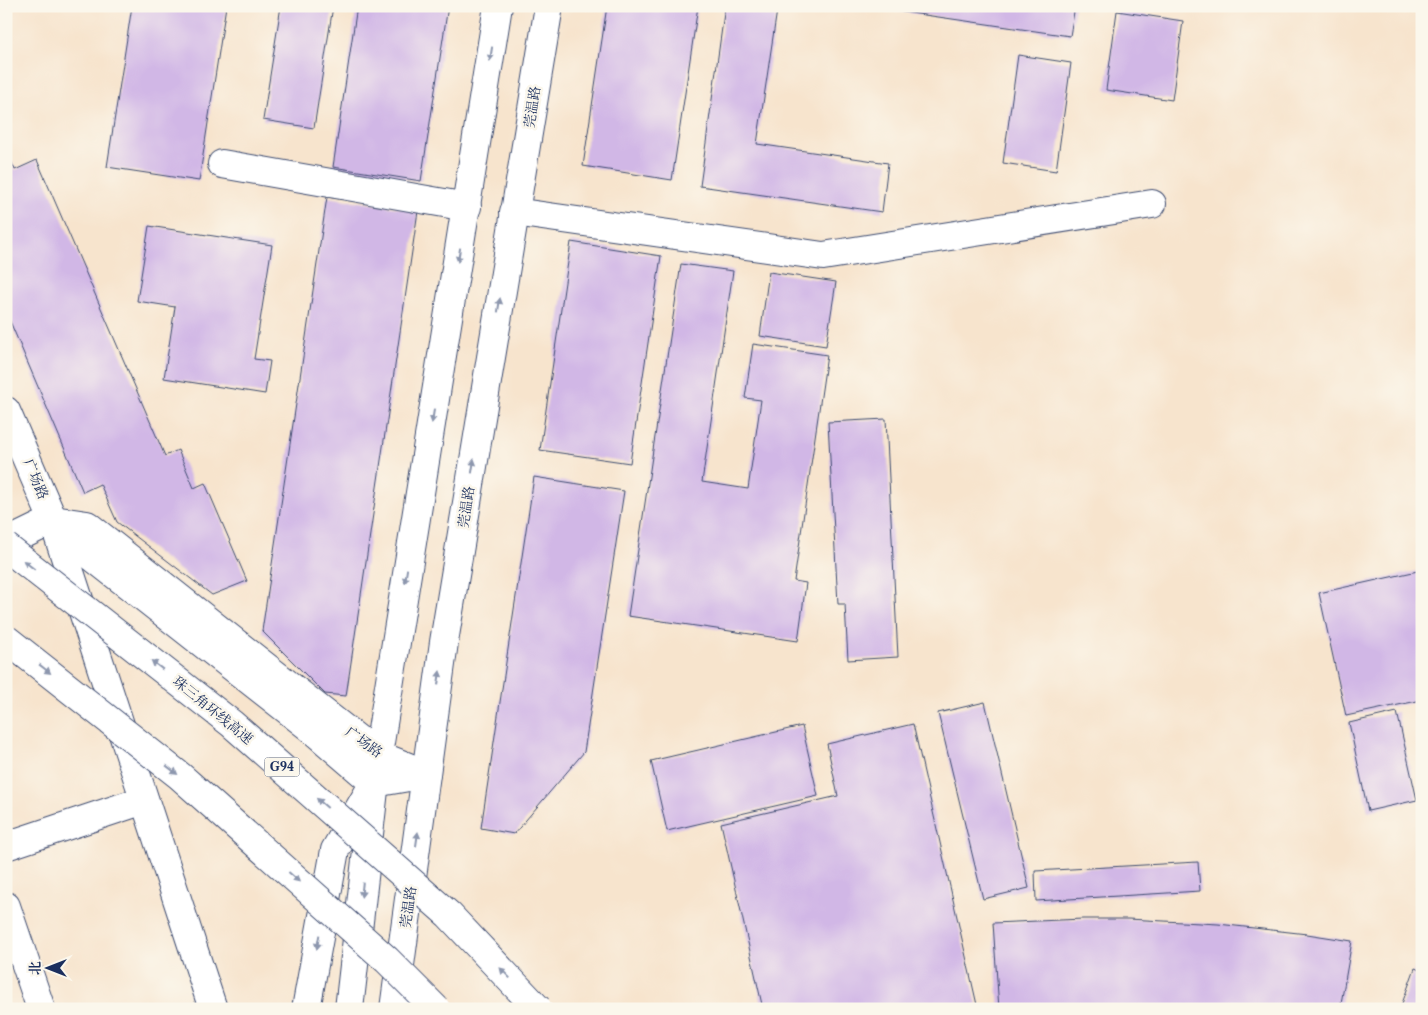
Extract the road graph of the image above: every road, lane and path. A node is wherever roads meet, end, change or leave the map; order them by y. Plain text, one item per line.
1 (498, 6) edge
2 (549, 6) edge
3 (222, 164) dead end
4 (1152, 204) dead end
5 (467, 207) junction
6 (514, 212) junction
7 (6, 411) edge
8 (53, 520) junction
9 (6, 543) edge
10 (6, 547) edge
11 (6, 639) edge
12 (378, 755) junction
13 (426, 774) junction
14 (374, 783) junction
15 (144, 800) junction
16 (6, 846) edge
17 (6, 906) edge
18 (41, 1009) edge
19 (213, 1009) edge
20 (306, 1009) edge
21 (349, 1009) edge
22 (394, 1009) edge
23 (436, 1009) edge
24 (538, 1009) edge

1 -> 5 main road
2 - 6 main road, 莞温路
3 - 5 main road
4 - 6 main road
5 -> 12 main road
13 -> 6 main road, 莞温路
7 - 8 main road, 广场路
8 - 9 main road
8 - 12 main road, 广场路
8 - 14 main road, 广场路
8 - 15 main road, 广场路
24 -> 10 main road, 珠三角环线高速 / G94, bridge
11 -> 23 main road, bridge
12 - 13 main road, 广场路
12 - 14 main road
13 - 14 main road
22 -> 13 main road, 莞温路
14 -> 20 main road
14 -> 21 main road
15 - 16 main road
15 - 19 main road, 广场路
17 - 18 main road

